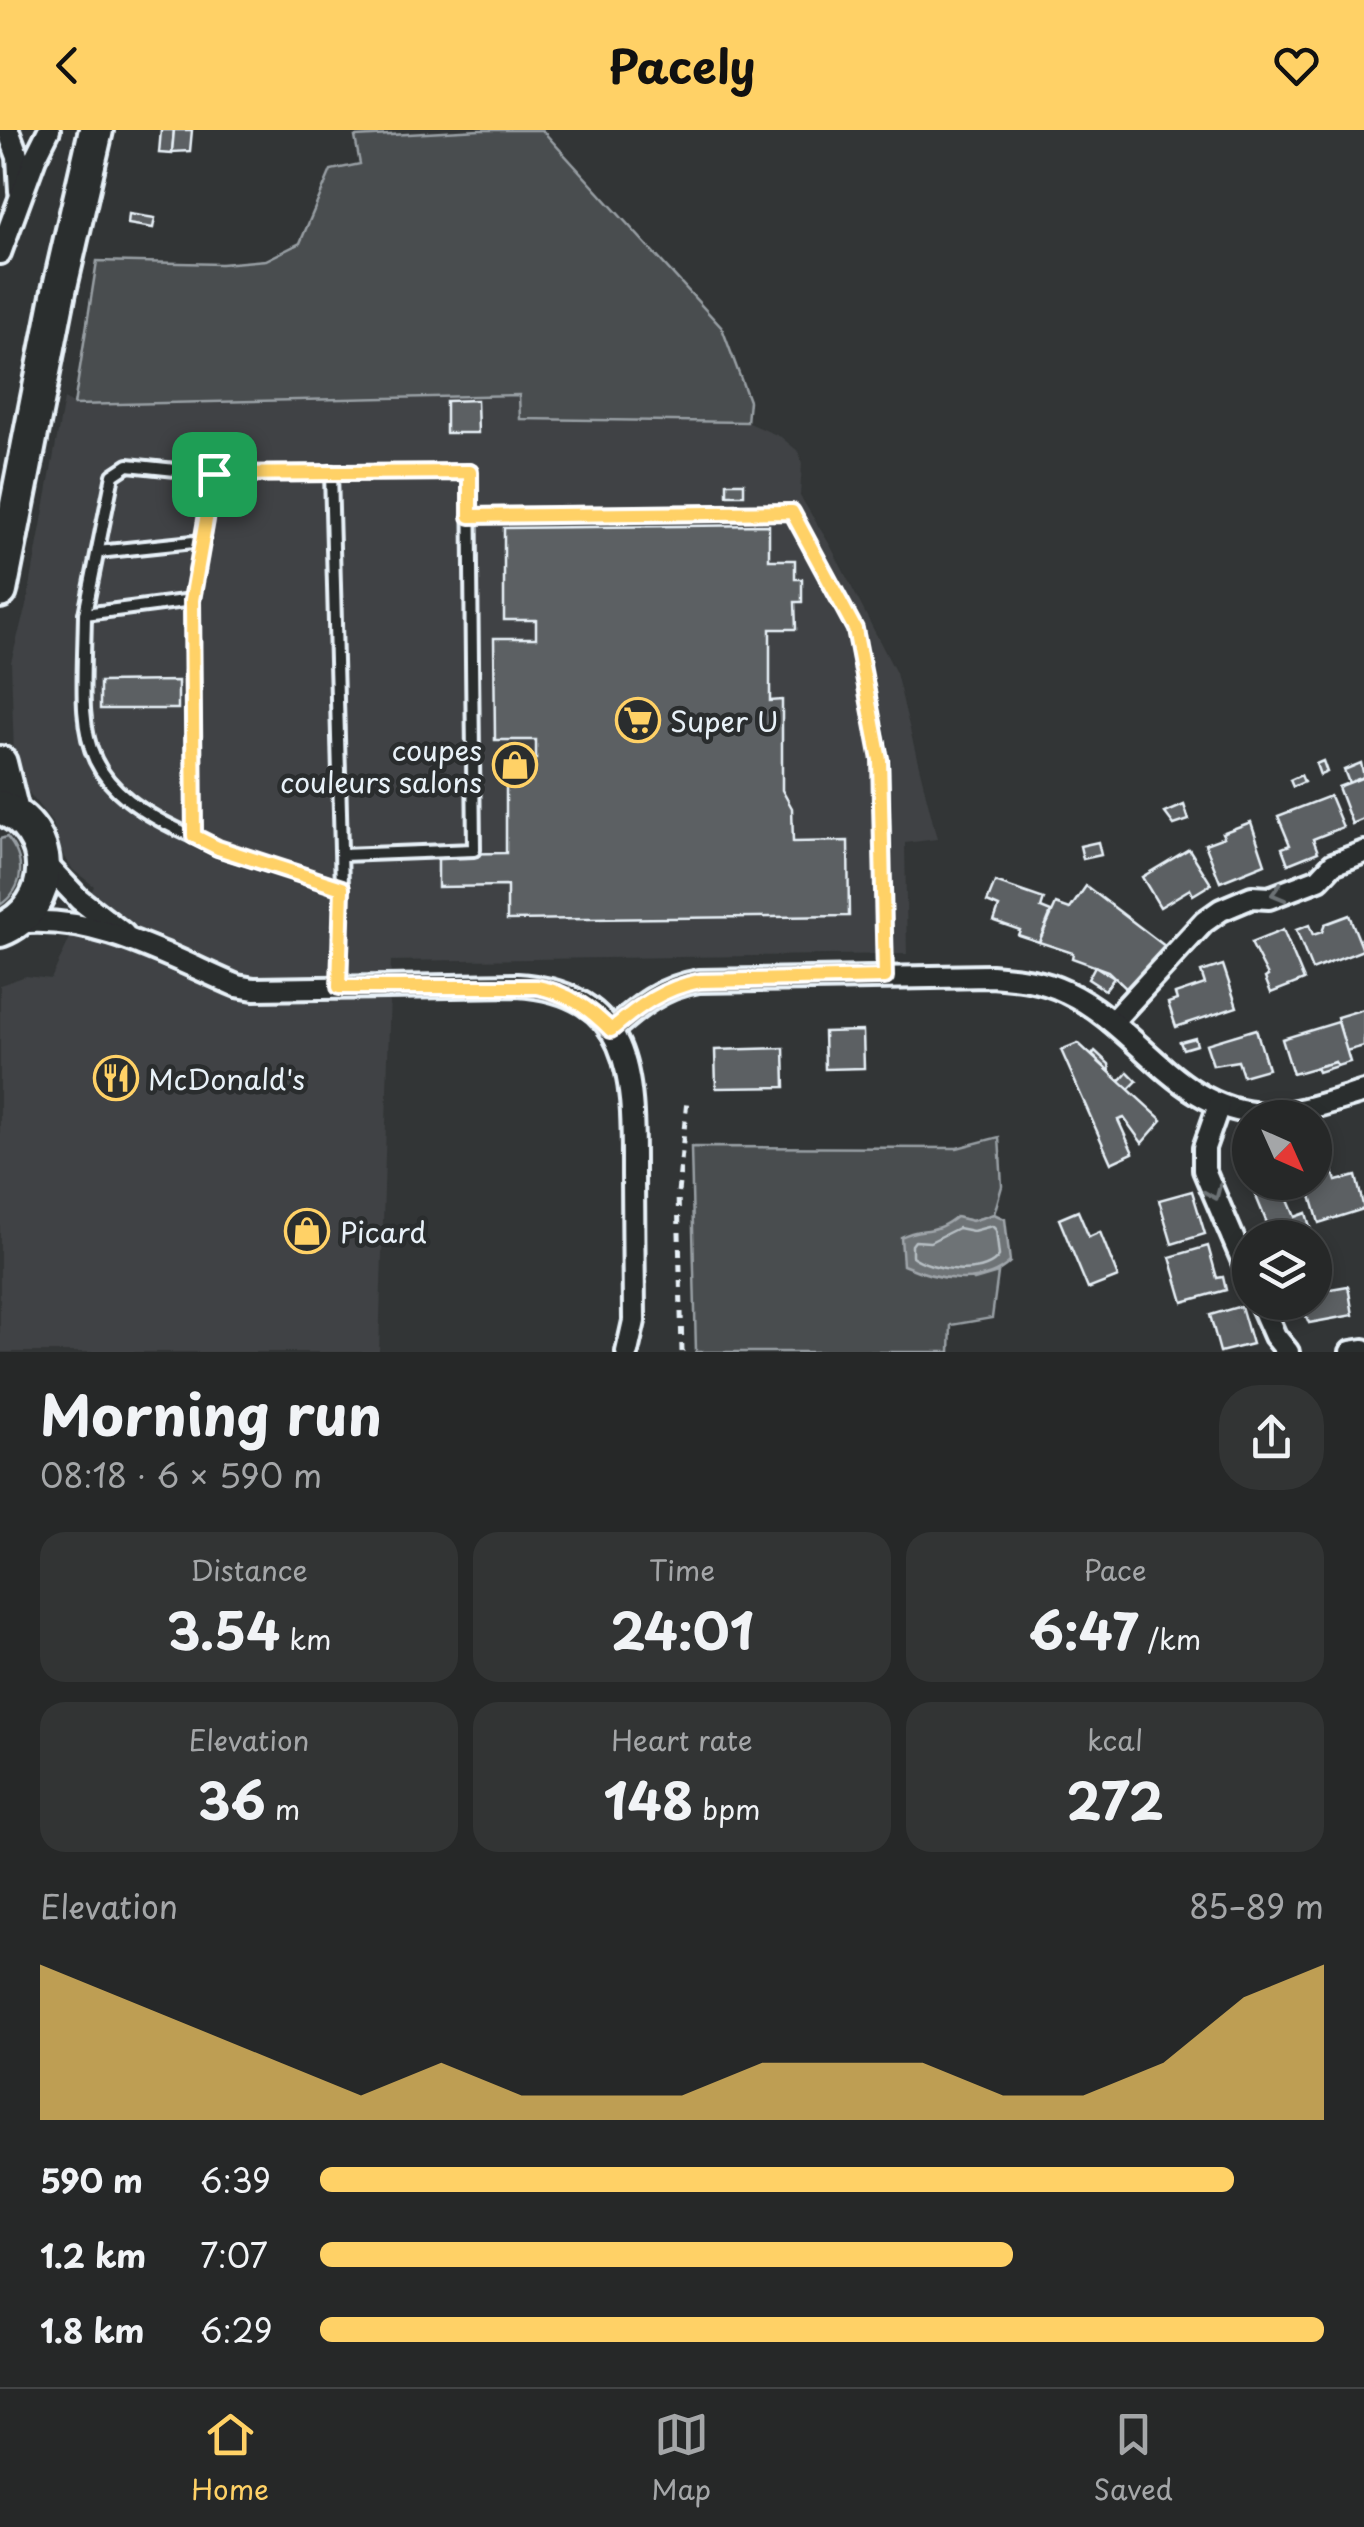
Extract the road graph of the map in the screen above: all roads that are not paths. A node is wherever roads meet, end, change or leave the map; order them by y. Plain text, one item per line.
1 (12, 130) edge
2 (48, 130) edge
3 (96, 130) edge
4 (19, 208) junction
5 (0, 253) edge
6 (331, 472) junction
7 (214, 474) junction
8 (470, 516) junction
9 (203, 541) junction
10 (98, 552) junction
11 (0, 591) edge
12 (192, 600) junction
13 (85, 614) junction
14 (0, 763) edge
15 (6, 809) edge
16 (194, 836) junction
17 (1364, 852) edge
18 (342, 854) junction
19 (44, 862) junction
20 (342, 888) junction
21 (7, 926) edge
22 (134, 941) junction
23 (885, 977) junction
24 (339, 987) junction
25 (1112, 1022) junction
26 (611, 1030) junction
27 (1364, 1092) edge
28 (1219, 1105) junction
29 (1232, 1236) edge
30 (1268, 1320) edge
31 (1364, 1350) edge
32 (627, 1352) edge
33 (1288, 1352) edge
34 (1351, 1352) edge

1 - 2 street
1 - 4 street
2 - 4 street
3 - 11 main road
4 - 5 street
6 - 7 lane
6 - 8 lane
6 - 18 lane
7 - 9 lane
7 - 10 lane
8 - 18 lane
8 - 23 lane
9 - 10 lane
9 - 12 lane
10 - 13 lane
12 - 13 lane
12 - 16 lane
13 - 16 lane
14 - 15 main road
15 - 19 main road
16 - 20 lane
17 -> 25 street
18 - 20 lane
19 - 21 main road
19 - 22 street
20 - 24 lane
21 - 22 street
22 - 24 street
23 - 25 street
23 - 26 street
24 - 26 street
25 - 28 street
26 - 32 street
27 - 28 street
28 -> 29 street
30 - 33 street
31 - 34 street

